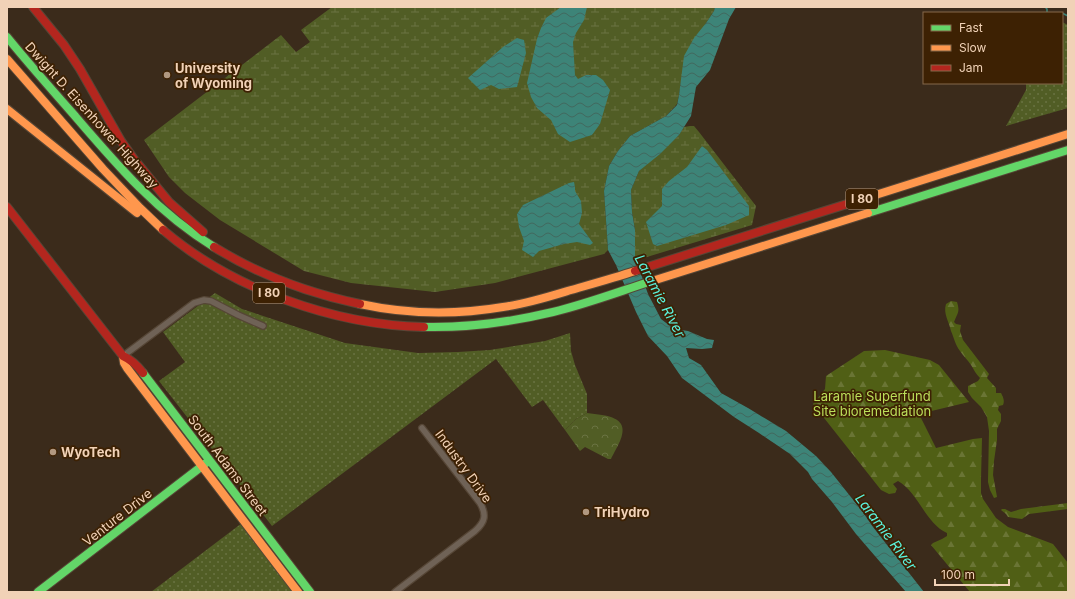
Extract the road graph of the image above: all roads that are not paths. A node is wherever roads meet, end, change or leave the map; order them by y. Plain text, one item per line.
1 (33, 7) edge
2 (7, 37) edge
3 (7, 59) edge
4 (7, 109) edge
5 (1068, 134) edge
6 (1068, 150) edge
7 (7, 207) edge
8 (171, 237) junction
9 (349, 302) junction
10 (263, 326) dead end
11 (123, 356) junction
12 (422, 428) dead end
13 (210, 460) junction
14 (202, 466) junction
15 (38, 592) edge
16 (298, 592) edge
17 (310, 592) edge
18 (395, 592) edge

1 - 9 main road
2 - 9 main road, Dwight D. Eisenhower Highway / I 80
3 - 8 main road, Dwight D. Eisenhower Highway / I 80
4 - 8 main road
5 - 9 main road, Dwight D. Eisenhower Highway / I 80
6 - 8 main road, Dwight D. Eisenhower Highway / I 80
7 - 11 main road, South Adams Street
10 - 11 street
11 - 13 main road, South Adams Street
11 - 14 main road, South Adams Street
12 - 18 street, Industry Drive
13 - 14 main road, Venture Drive
13 - 17 main road, South Adams Street
14 - 15 main road, Venture Drive
14 - 16 main road, South Adams Street

